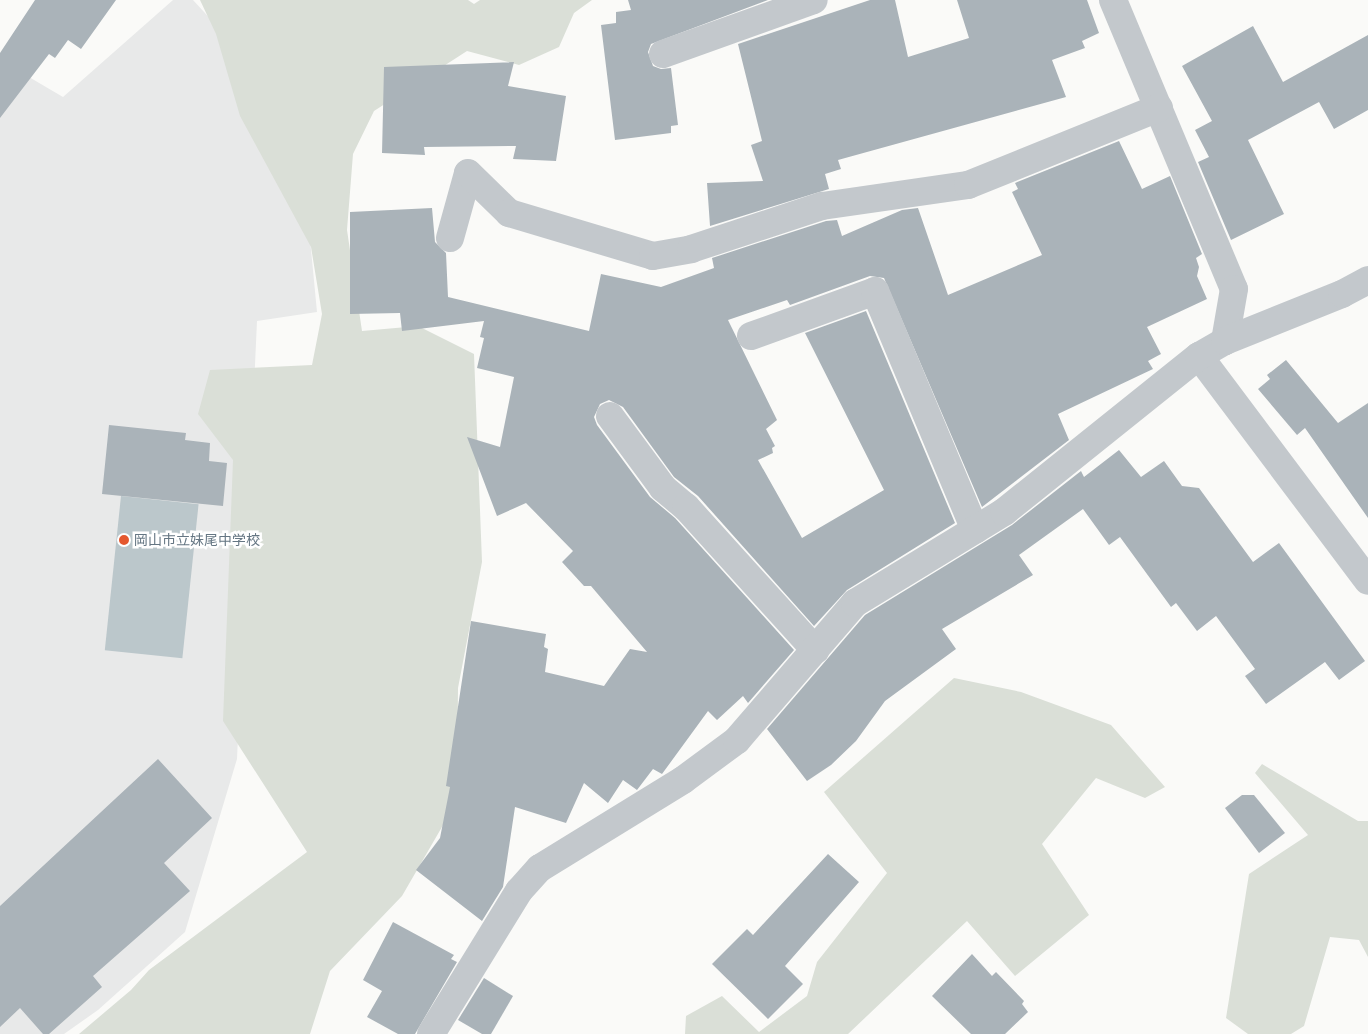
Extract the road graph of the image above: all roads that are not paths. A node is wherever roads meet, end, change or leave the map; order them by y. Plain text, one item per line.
1 (814, 0) edge
2 (1113, 0) edge
3 (663, 54) dead end
4 (1159, 108) junction
5 (450, 238) dead end
6 (1368, 280) edge
7 (751, 336) dead end
8 (1225, 341) junction
9 (1199, 356) junction
10 (610, 416) dead end
11 (975, 530) junction
12 (1368, 581) edge
13 (815, 650) junction
14 (439, 1031) edge

1 - 3 street
2 - 4 street
4 - 5 street
4 - 8 street
6 - 8 street
7 - 11 street
8 - 9 street
9 - 11 street
9 - 12 street
10 - 13 street
11 - 13 street
13 - 14 street

